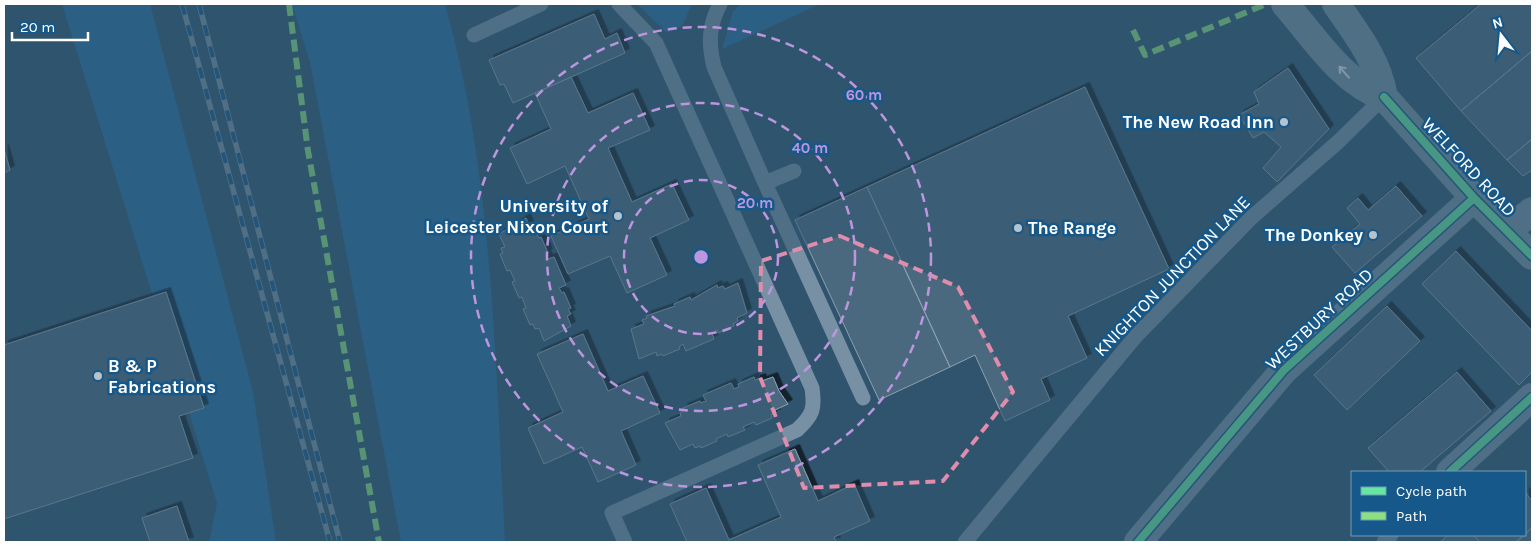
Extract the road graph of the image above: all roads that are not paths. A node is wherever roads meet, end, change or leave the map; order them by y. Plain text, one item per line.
1 (541, 4) edge
2 (619, 4) edge
3 (720, 4) edge
4 (1285, 4) edge
5 (1336, 4) edge
6 (474, 36) dead end
7 (1384, 97) junction
8 (794, 171) dead end
9 (765, 183) junction
10 (1474, 198) junction
11 (1532, 211) edge
12 (1507, 231) junction
13 (1532, 256) edge
14 (1532, 397) edge
15 (863, 398) dead end
16 (1451, 471) edge
17 (625, 542) edge
18 (965, 542) edge
19 (1138, 542) edge

1 - 6 lane
2 - 17 lane
3 - 9 lane
7 -> 4 main road, WELFORD ROAD
5 - 7 main road, WELFORD ROAD
7 - 10 main road, WELFORD ROAD
7 - 18 lane, KNIGHTON JUNCTION LANE
8 - 9 lane
9 - 15 lane
10 - 12 main road, WELFORD ROAD
10 - 19 street, WESTBURY ROAD
11 - 12 street
12 - 13 main road, WELFORD ROAD
14 - 16 street

